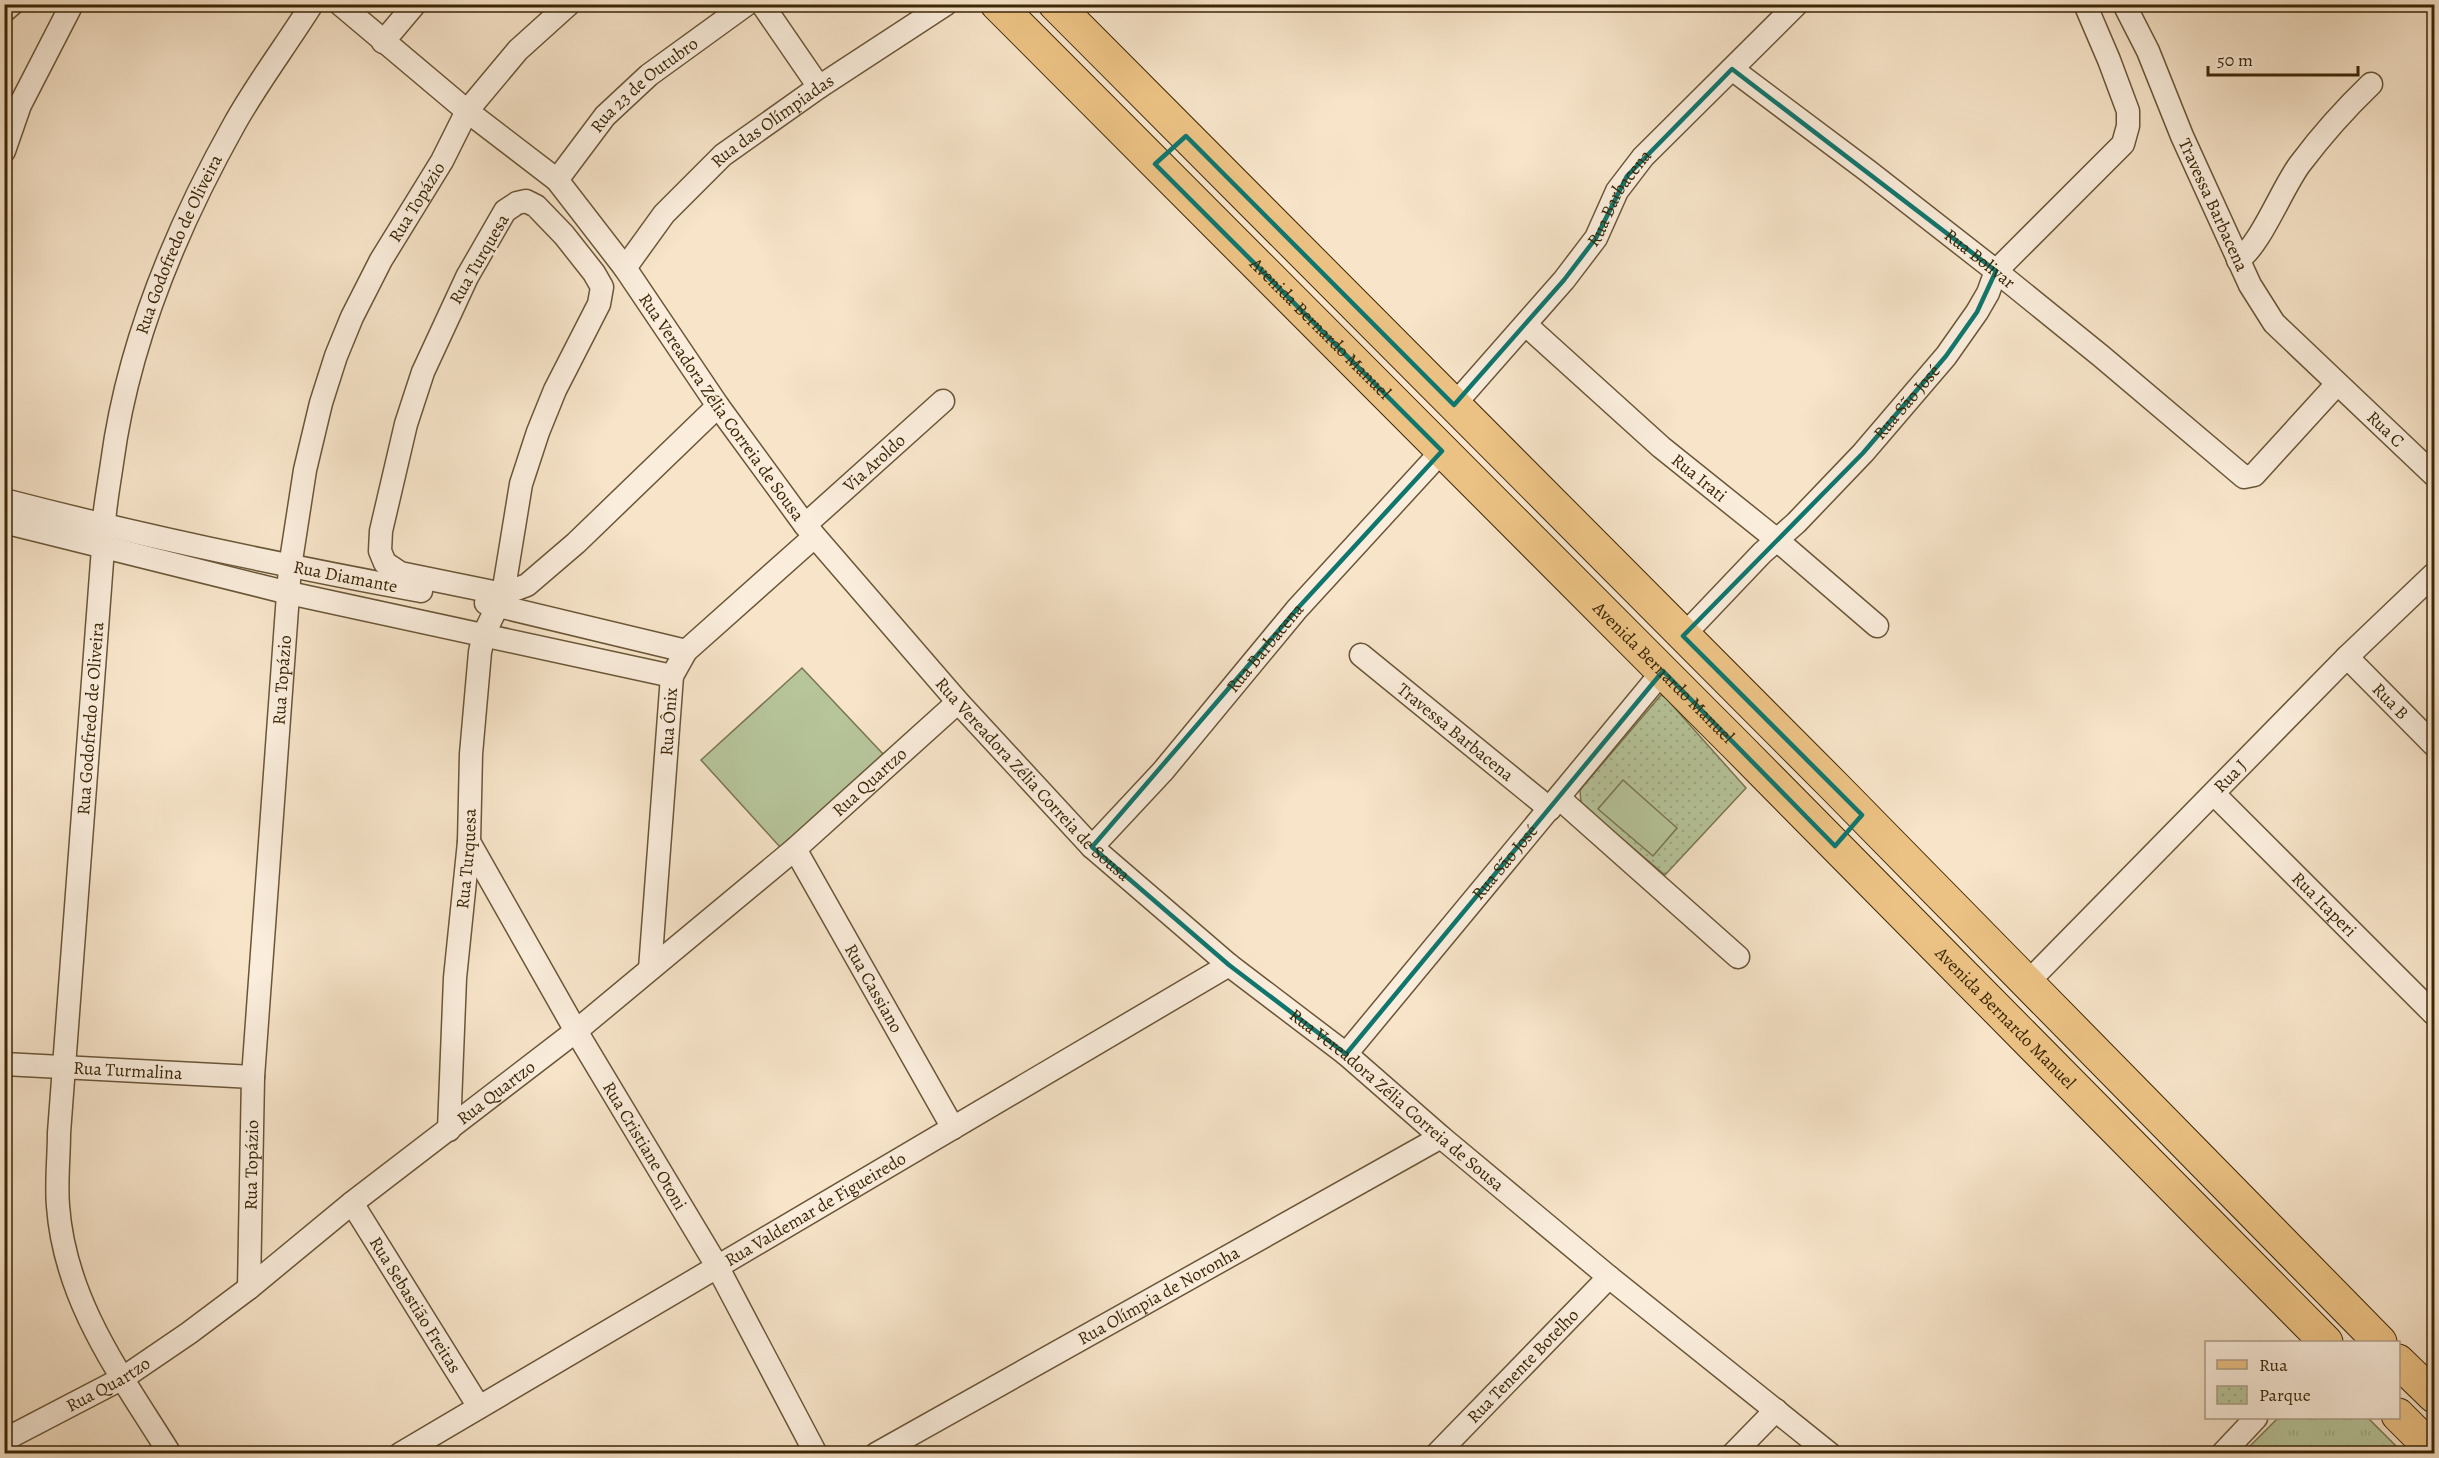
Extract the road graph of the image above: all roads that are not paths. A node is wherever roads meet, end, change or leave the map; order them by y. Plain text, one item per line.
1 (12, 4) edge
2 (72, 4) edge
3 (312, 4) edge
4 (340, 4) edge
5 (415, 4) edge
6 (569, 4) edge
7 (747, 4) edge
8 (762, 4) edge
9 (946, 4) edge
10 (997, 4) edge
11 (1055, 4) edge
12 (2085, 4) edge
13 (2124, 4) edge
14 (1794, 6) edge
15 (4, 11) edge
16 (383, 42) junction
17 (1732, 69) junction
18 (2371, 84) dead end
19 (819, 87) junction
20 (12, 98) edge
21 (1157, 106) junction
22 (467, 111) junction
23 (1124, 132) junction
24 (1186, 136) junction
25 (4, 151) edge
26 (1155, 164) junction
27 (557, 180) junction
28 (2238, 260) junction
29 (625, 268) junction
30 (1996, 271) junction
31 (1526, 325) junction
32 (2337, 384) junction
33 (943, 401) dead end
34 (1454, 405) junction
35 (718, 406) junction
36 (1442, 451) junction
37 (2434, 475) edge
38 (4, 500) edge
39 (4, 522) edge
40 (102, 525) junction
41 (809, 531) junction
42 (1777, 540) junction
43 (103, 548) junction
44 (290, 567) junction
45 (2434, 574) edge
46 (289, 594) junction
47 (501, 600) junction
48 (1877, 626) dead end
49 (484, 634) junction
50 (1683, 636) junction
51 (686, 651) junction
52 (1361, 655) dead end
53 (2347, 657) junction
54 (1663, 671) junction
55 (672, 676) junction
56 (958, 702) junction
57 (2434, 745) edge
58 (1835, 787) junction
59 (2214, 794) junction
60 (1555, 804) junction
61 (1863, 815) junction
62 (1805, 816) junction
63 (469, 842) junction
64 (1835, 846) junction
65 (1092, 847) junction
66 (795, 849) junction
67 (1738, 957) dead end
68 (1228, 965) junction
69 (650, 969) junction
70 (2027, 983) junction
71 (2434, 1014) edge
72 (576, 1031) junction
73 (1346, 1054) junction
74 (4, 1064) edge
75 (66, 1066) junction
76 (253, 1077) junction
77 (953, 1128) junction
78 (449, 1130) junction
79 (1441, 1137) junction
80 (352, 1203) junction
81 (717, 1266) junction
82 (1609, 1277) junction
83 (249, 1287) junction
84 (2325, 1341) edge
85 (2379, 1341) edge
86 (2400, 1363) edge
87 (123, 1378) junction
88 (2434, 1396) edge
89 (479, 1407) junction
90 (1776, 1410) junction
91 (2400, 1417) edge
92 (2255, 1419) edge
93 (4, 1440) edge
94 (2434, 1451) edge
95 (170, 1454) edge
96 (400, 1454) edge
97 (816, 1454) edge
98 (876, 1454) edge
99 (1437, 1454) edge
100 (1733, 1454) edge
101 (1830, 1454) edge
102 (2222, 1454) edge

1 - 15 street
2 - 20 street
3 - 40 street, Rua Godofredo de Oliveira
4 - 16 street, Rua Vereadora Zélia Correia de Sousa
5 - 16 street
6 - 22 street, Rua Topázio
7 - 27 street, Rua 23 de Outubro
8 - 19 street
9 - 19 street, Rua das Olímpiadas
10 - 23 main road, Avenida Bernardo Manuel
11 - 21 main road
12 - 30 street, Rua São José
13 - 28 street, Travessa Barbacena
14 - 17 street, Rua Barbacena
16 - 22 street, Rua Vereadora Zélia Correia de Sousa
17 - 30 street, Rua Bolivar
17 - 31 street, Rua Barbacena
18 - 28 street
19 - 29 street, Rua das Olímpiadas
20 - 25 street
21 - 23 main road
21 - 24 main road
22 - 27 street, Rua Vereadora Zélia Correia de Sousa
22 - 44 street, Rua Topázio
23 - 26 main road, Avenida Bernardo Manuel
24 - 26 main road
24 - 34 main road
26 - 36 main road, Avenida Bernardo Manuel
27 - 29 street, Rua Vereadora Zélia Correia de Sousa
28 - 32 street, Travessa Barbacena
29 - 35 street, Rua Vereadora Zélia Correia de Sousa
30 - 32 street, Rua Bolivar
30 - 42 street, Rua São José
31 - 34 street, Rua Barbacena
31 - 42 street, Rua Irati
32 - 37 street, Rua C
33 - 41 street, Via Aroldo
34 - 50 main road
35 - 41 street, Rua Vereadora Zélia Correia de Sousa
35 - 47 street
36 - 54 main road, Avenida Bernardo Manuel
36 - 65 street, Rua Barbacena
38 - 40 street, Rua Diamante
39 - 43 street, Rua Diamante
40 - 43 street, Rua Godofredo de Oliveira
40 - 44 street, Rua Diamante
41 - 51 street, Rua Ônix
41 - 56 street, Rua Vereadora Zélia Correia de Sousa
42 - 48 street, Rua Irati
42 - 50 street, Rua São José
43 - 46 street, Rua Diamante
43 - 75 street, Rua Godofredo de Oliveira
44 - 46 street, Rua Topázio
44 - 47 street, Rua Diamante
45 - 53 street, Rua J
46 - 49 street, Rua Diamante
46 - 76 street, Rua Topázio
47 - 47 street, Rua Turquesa
47 - 49 street, Rua Turquesa
47 - 51 street, Rua Diamante
49 - 55 street, Rua Diamante
49 - 63 street, Rua Turquesa
50 - 58 main road
51 - 55 street, Rua Ônix
52 - 60 street, Travessa Barbacena
53 - 57 street, Rua B
53 - 59 street, Rua J
54 - 60 street, Rua São José
54 - 62 main road, Avenida Bernardo Manuel
55 - 69 street, Rua Ônix
56 - 65 street, Rua Vereadora Zélia Correia de Sousa
56 - 66 street, Rua Quartzo
58 - 61 main road
58 - 62 main road
59 - 70 street, Rua J
59 - 71 street, Rua Itaperi
60 - 67 street, Travessa Barbacena
60 - 73 street, Rua São José
61 - 64 main road
61 - 70 main road
62 - 64 main road, Avenida Bernardo Manuel
63 - 72 street, Rua Cristiane Otoni
63 - 78 street, Rua Turquesa
64 - 84 main road, Avenida Bernardo Manuel
65 - 68 street, Rua Vereadora Zélia Correia de Sousa
66 - 69 street, Rua Quartzo
66 - 77 street, Rua Cassiano
68 - 73 street, Rua Vereadora Zélia Correia de Sousa
68 - 77 street, Rua Valdemar de Figueiredo
69 - 72 street, Rua Quartzo
70 - 85 main road
72 - 78 street, Rua Quartzo
72 - 81 street, Rua Cristiane Otoni
73 - 79 street, Rua Vereadora Zélia Correia de Sousa
74 - 75 street, Rua Turmalina
75 - 76 street, Rua Turmalina
75 - 87 street, Rua Godofredo de Oliveira
76 - 83 street, Rua Topázio
77 - 81 street, Rua Valdemar de Figueiredo
78 - 80 street, Rua Quartzo
79 - 82 street, Rua Vereadora Zélia Correia de Sousa
79 - 98 street, Rua Olímpia de Noronha
80 - 83 street, Rua Quartzo
80 - 89 street, Rua Sebastião Freitas
81 - 89 street, Rua Valdemar de Figueiredo
81 - 97 street, Rua Cristiane Otoni
82 - 90 street, Rua Vereadora Zélia Correia de Sousa
82 - 99 street, Rua Tenente Botelho
83 - 87 street, Rua Quartzo
86 - 88 main road
87 - 93 street, Rua Quartzo
87 - 95 street, Rua Godofredo de Oliveira
89 - 96 street, Rua Valdemar de Figueiredo
90 - 100 street
90 - 101 street, Rua Vereadora Zélia Correia de Sousa
91 - 94 main road
92 - 102 street

